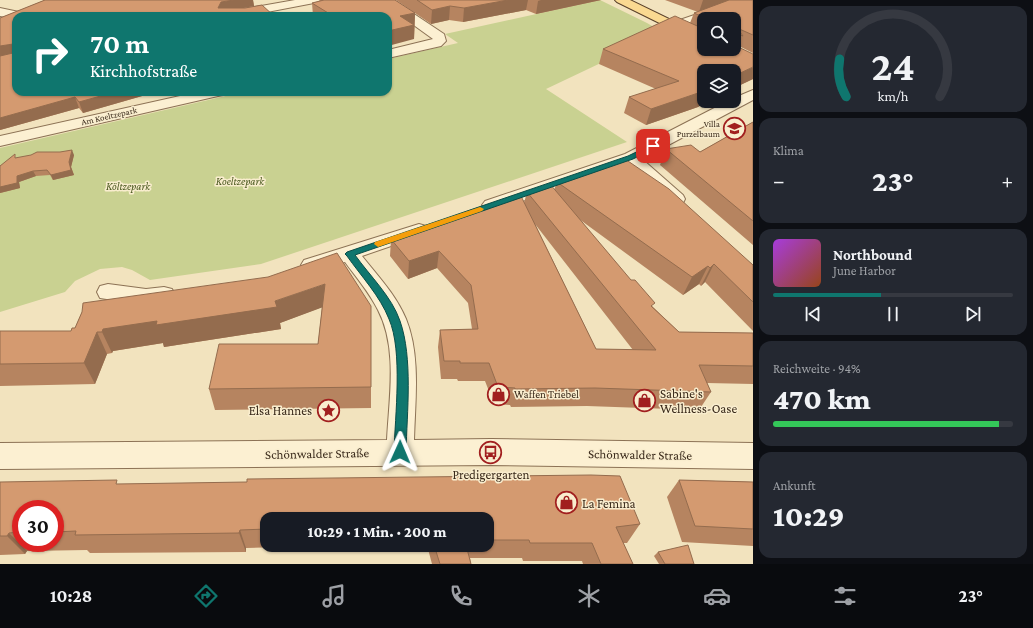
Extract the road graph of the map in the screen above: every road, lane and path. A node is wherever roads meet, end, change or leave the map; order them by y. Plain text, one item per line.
1 (314, 0) edge
2 (385, 0) edge
3 (621, 0) edge
4 (749, 0) edge
5 (0, 12) edge
6 (249, 12) edge
7 (12, 15) edge
8 (12, 17) edge
9 (0, 21) edge
10 (675, 26) junction
11 (697, 37) edge
12 (392, 53) edge
13 (753, 94) edge
14 (200, 96) edge
15 (0, 141) edge
16 (630, 158) junction
17 (477, 210) edge
18 (688, 210) edge
19 (432, 226) edge
20 (350, 254) junction
21 (292, 271) edge
22 (186, 291) edge
23 (108, 292) dead end
24 (400, 452) junction
25 (0, 456) edge
26 (753, 456) edge

1 - 6 street
2 - 12 street
3 - 10 main road
4 - 10 street
5 - 7 street
8 - 9 street
10 - 11 main road
13 - 16 street
14 - 15 street, Am Koeltzepark
16 - 17 street
16 - 18 street
19 - 20 street
20 - 21 street
20 - 24 street
22 - 23 street
24 - 25 street, Schönwalder Straße
24 - 26 street, Schönwalder Straße

